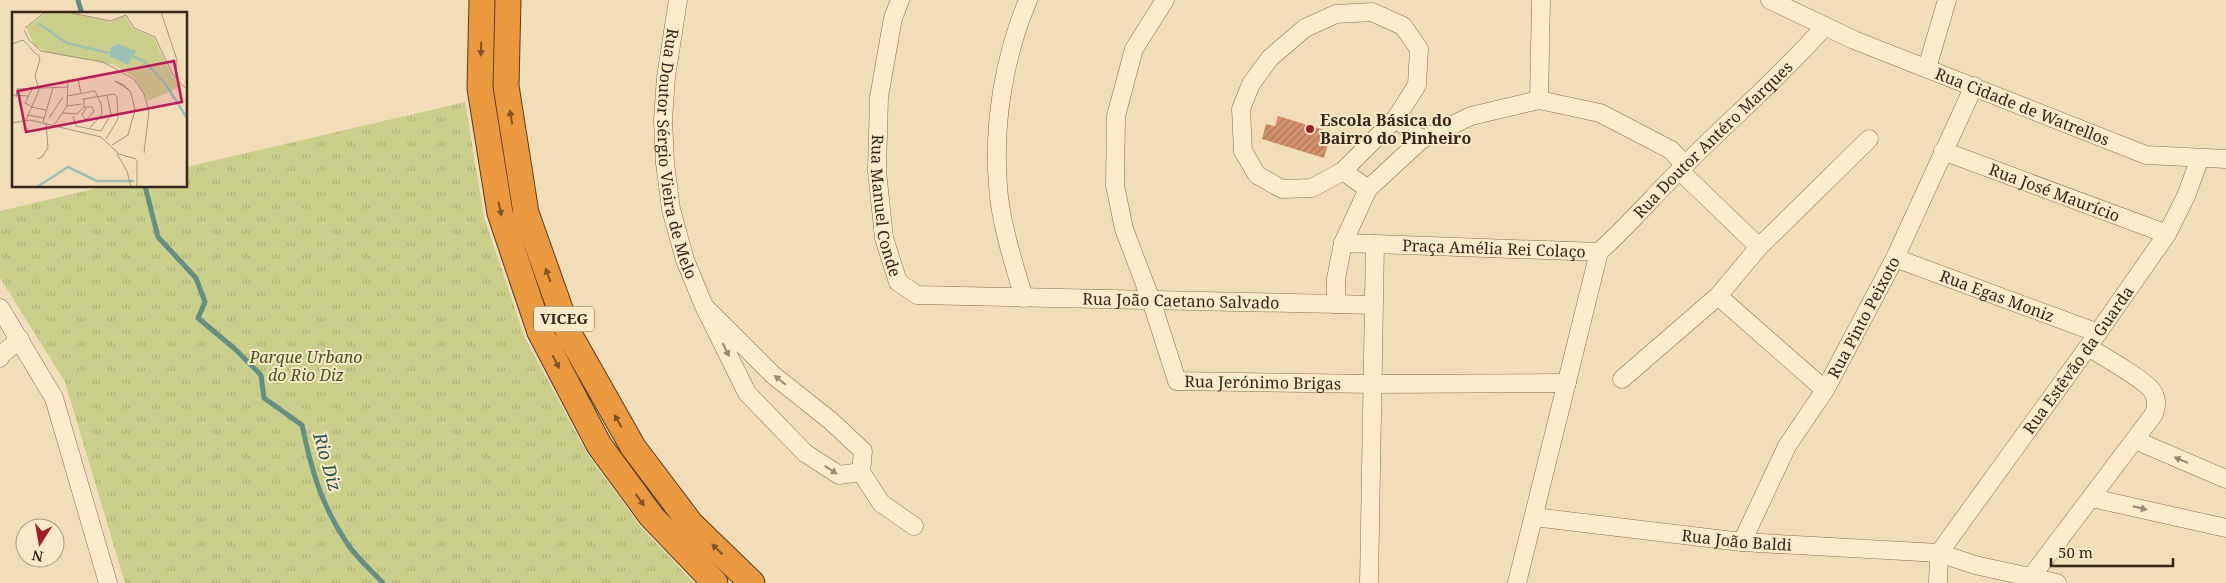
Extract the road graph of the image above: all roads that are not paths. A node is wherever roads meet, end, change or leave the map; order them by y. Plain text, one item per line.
1 (482, 0) edge
2 (508, 0) edge
3 (678, 0) edge
4 (900, 0) edge
5 (1028, 0) edge
6 (1166, 0) edge
7 (1540, 0) edge
8 (1770, 0) edge
9 (1947, 0) edge
10 (1825, 26) junction
11 (1926, 68) junction
12 (1974, 86) junction
13 (1539, 100) junction
14 (1396, 118) junction
15 (1869, 139) dead end
16 (1421, 140) junction
17 (1942, 151) junction
18 (2200, 158) junction
19 (2226, 159) edge
20 (1682, 168) junction
21 (1343, 171) junction
22 (1368, 189) junction
23 (2167, 234) junction
24 (1343, 243) junction
25 (1375, 244) junction
26 (1759, 247) junction
27 (1598, 252) junction
28 (1895, 258) junction
29 (1718, 296) junction
30 (1024, 298) junction
31 (1151, 300) junction
32 (1336, 304) junction
33 (1374, 305) junction
34 (704, 306) junction
35 (0, 308) edge
36 (20, 339) junction
37 (2093, 340) junction
38 (0, 358) edge
39 (1622, 379) dead end
40 (1567, 382) junction
41 (1373, 384) junction
42 (1825, 390) junction
43 (2135, 440) junction
44 (861, 472) junction
45 (2226, 479) edge
46 (2092, 498) junction
47 (1534, 517) junction
48 (914, 526) dead end
49 (2226, 528) edge
50 (1742, 542) junction
51 (1939, 553) junction
52 (2031, 577) junction
53 (108, 583) edge
54 (715, 583) edge
55 (752, 583) edge
56 (1369, 583) edge
57 (1518, 583) edge
58 (1938, 583) edge
59 (2057, 583) edge

1 -> 54 highway, VICEG
55 -> 2 highway, VICEG
3 - 34 street, Rua Doutor Sérgio Vieira de Melo
4 - 30 street, Rua Manuel Conde
5 - 30 street
6 - 31 street
7 - 13 street
8 - 10 street, Rua Cidade de Watrellos
9 - 11 street
10 - 11 street, Rua Cidade de Watrellos
10 - 20 street, Rua Doutor Antéro Marques
11 - 12 street, Rua Cidade de Watrellos
12 - 17 street, Rua Pinto Peixoto
12 - 18 street, Rua Cidade de Watrellos
13 - 16 street
13 - 20 street
14 - 16 street
14 - 21 street
14 - 21 street
15 - 26 street
16 - 22 street
17 - 23 street, Rua José Maurício
17 - 28 street, Rua Pinto Peixoto
18 - 19 street, Rua Cidade de Watrellos
18 - 23 street, Rua Estêvão da Guarda
20 - 26 street
20 - 27 street, Rua Doutor Antéro Marques
21 - 22 street
22 - 24 street
23 - 37 street, Rua Estêvão da Guarda
24 - 25 street, Praça Amélia Rei Colaço
24 - 32 street
25 - 27 street, Praça Amélia Rei Colaço
25 - 33 street
26 - 29 street
27 - 40 street, Praça Amélia Rei Colaço
28 - 37 street, Rua Egas Moniz
28 - 42 street, Rua Pinto Peixoto
29 - 39 street
29 - 42 street
30 - 31 street, Rua João Caetano Salvado
31 - 32 street, Rua João Caetano Salvado
31 - 41 street, Rua Jerónimo Brigas
32 - 33 street, Rua João Caetano Salvado
33 - 41 street
44 -> 34 street
34 -> 44 street, Rua Doutor Sérgio Vieira de Melo
35 - 36 street
36 - 38 street
36 - 53 street
37 - 43 street, Rua Egas Moniz
37 - 51 street, Rua Estêvão da Guarda
40 - 41 street
40 - 47 street, Praça Amélia Rei Colaço
41 - 56 street
42 - 50 street, Rua Pinto Peixoto
45 -> 43 street
43 - 46 street, Rua Egas Moniz
44 - 48 street
46 -> 49 street
46 - 52 street, Rua Egas Moniz
47 - 50 street, Rua João Baldi
47 - 57 street, Praça Amélia Rei Colaço
50 - 51 street, Rua João Baldi
51 - 52 street, Rua João Baldi
51 - 58 street
52 - 59 street, Rua João Baldi

